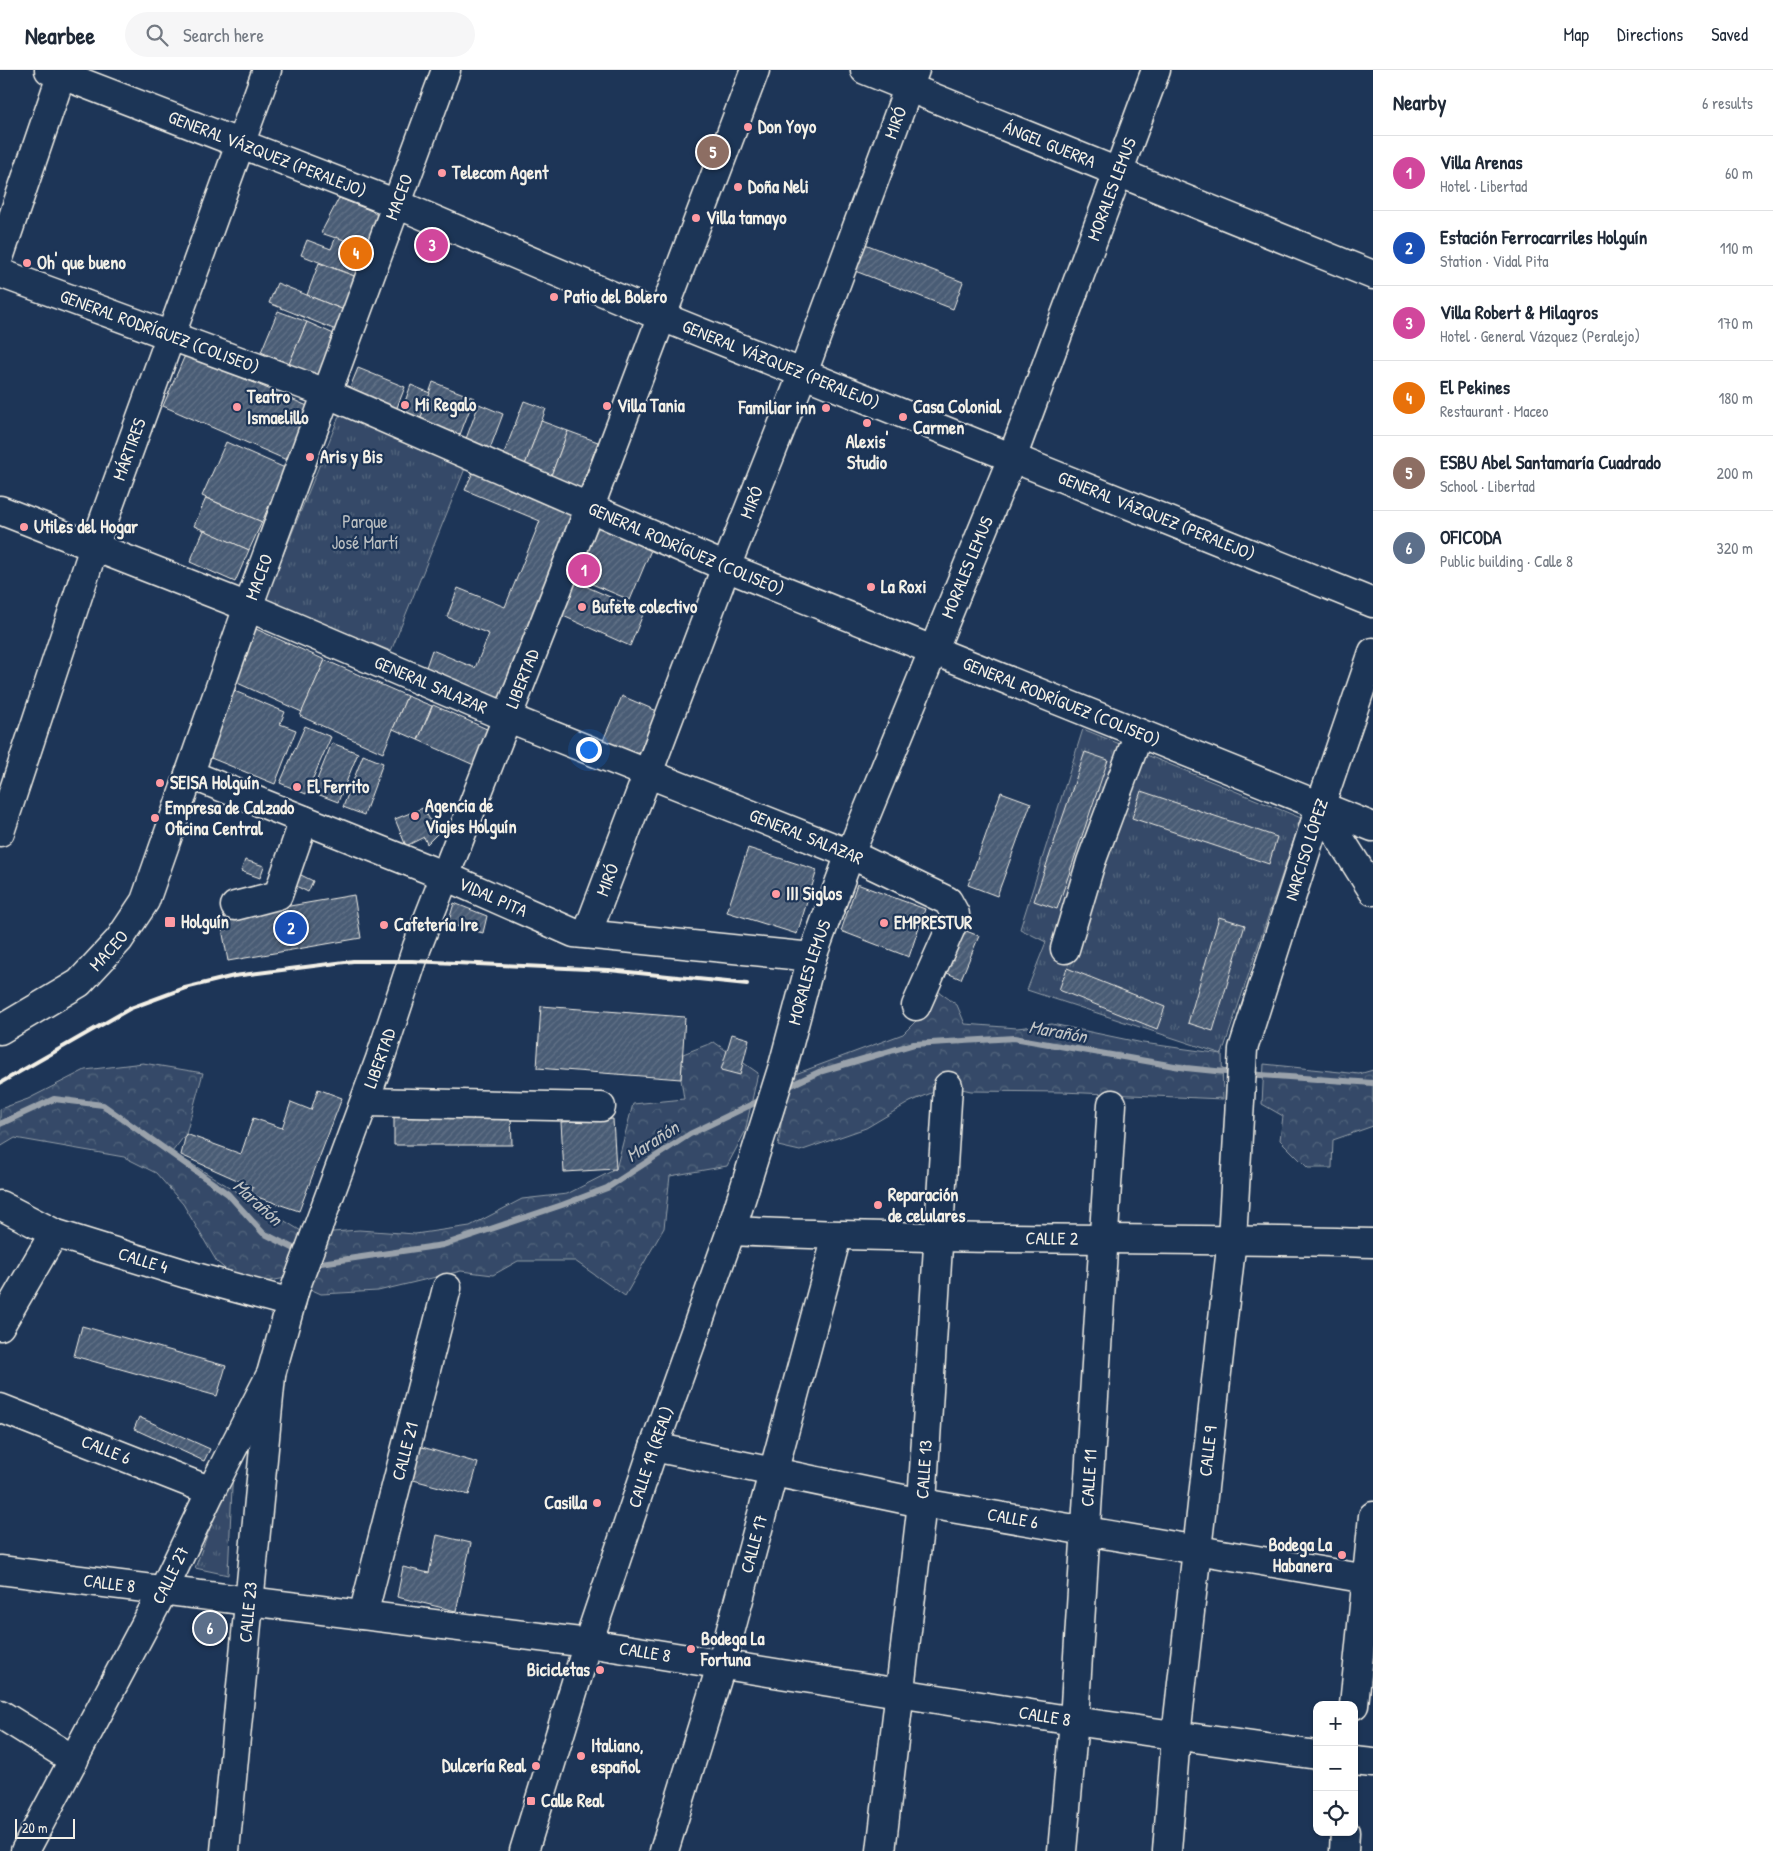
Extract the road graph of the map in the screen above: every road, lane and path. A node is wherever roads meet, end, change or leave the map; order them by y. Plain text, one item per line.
1 (267, 70) edge
2 (446, 70) edge
3 (755, 70) edge
4 (865, 70) edge
5 (1156, 70) edge
6 (58, 72) edge
7 (912, 79) edge
8 (240, 143) junction
9 (1120, 173) junction
10 (397, 204) junction
11 (0, 255) edge
12 (0, 273) edge
13 (1373, 275) edge
14 (660, 316) junction
15 (171, 336) junction
16 (803, 373) junction
17 (326, 393) junction
18 (1012, 458) junction
19 (589, 509) junction
20 (0, 510) edge
21 (94, 546) junction
22 (726, 566) junction
23 (1373, 603) edge
24 (248, 607) junction
25 (932, 650) junction
26 (1373, 652) edge
27 (506, 717) junction
28 (1139, 733) junction
29 (647, 773) junction
30 (188, 774) junction
31 (1320, 807) junction
32 (304, 820) junction
33 (1373, 827) edge
34 (0, 832) edge
35 (850, 854) junction
36 (445, 876) junction
37 (1373, 891) edge
38 (234, 906) dead end
39 (587, 934) junction
40 (1065, 949) dead end
41 (812, 957) junction
42 (916, 1006) dead end
43 (0, 1030) edge
44 (1243, 1049) joint
45 (783, 1066) joint
46 (948, 1086) dead end
47 (364, 1102) junction
48 (1112, 1104) dead end
49 (600, 1107) dead end
50 (0, 1206) edge
51 (731, 1231) junction
52 (54, 1233) junction
53 (837, 1236) junction
54 (940, 1239) junction
55 (1232, 1239) junction
56 (1105, 1240) junction
57 (1373, 1243) edge
58 (447, 1288) dead end
59 (293, 1296) junction
60 (0, 1326) edge
61 (271, 1374) junction
62 (0, 1408) edge
63 (654, 1447) junction
64 (774, 1473) junction
65 (211, 1491) junction
66 (922, 1502) junction
67 (1373, 1516) edge
68 (1087, 1529) junction
69 (1198, 1550) junction
70 (0, 1570) edge
71 (1370, 1580) edge
72 (163, 1592) junction
73 (248, 1600) junction
74 (364, 1615) junction
75 (588, 1644) junction
76 (721, 1666) junction
77 (900, 1692) junction
78 (1355, 1701) edge
79 (0, 1714) edge
80 (1074, 1721) junction
81 (1176, 1736) junction
82 (1313, 1754) edge
83 (74, 1760) junction
84 (1358, 1762) edge
85 (1373, 1764) edge
86 (1345, 1836) edge
87 (25, 1851) edge
88 (225, 1851) edge
89 (524, 1851) edge
90 (664, 1851) edge
91 (881, 1851) edge
92 (1062, 1851) edge
93 (1167, 1851) edge
94 (1344, 1851) edge

1 - 8 street, MÁRTIRES
2 - 10 street, MACEO
3 - 14 street, LIBERTAD
4 - 7 street, ÁNGEL GUERRA
5 - 9 street, MORALES LEMUS
6 - 8 street, GENERAL VÁZQUEZ (PERALEJO)
6 - 11 street
7 - 9 street, ÁNGEL GUERRA
7 - 16 street, MIRÓ
8 - 10 street, GENERAL VÁZQUEZ (PERALEJO)
8 - 15 street, MÁRTIRES
9 - 13 street, ÁNGEL GUERRA
9 - 18 street, MORALES LEMUS
10 - 14 street, GENERAL VÁZQUEZ (PERALEJO)
10 - 17 street, MACEO
12 - 15 street, GENERAL RODRÍGUEZ (COLISEO)
14 - 16 street, GENERAL VÁZQUEZ (PERALEJO)
14 - 19 street, LIBERTAD
15 - 17 street, GENERAL RODRÍGUEZ (COLISEO)
15 - 21 street, MÁRTIRES
16 - 18 street, GENERAL VÁZQUEZ (PERALEJO)
16 - 22 street, MIRÓ
17 - 19 street, GENERAL RODRÍGUEZ (COLISEO)
17 - 24 street, MACEO
18 - 23 street, GENERAL VÁZQUEZ (PERALEJO)
18 - 25 street, MORALES LEMUS
19 - 22 street, GENERAL RODRÍGUEZ (COLISEO)
19 - 27 street, LIBERTAD
20 - 21 street, GENERAL SALAZAR
21 - 24 street, GENERAL SALAZAR
21 - 34 street, MÁRTIRES
22 - 25 street, GENERAL RODRÍGUEZ (COLISEO)
22 - 29 street, MIRÓ
24 - 27 street, GENERAL SALAZAR
24 - 30 street, MACEO
25 - 28 street, GENERAL RODRÍGUEZ (COLISEO)
25 - 35 street, MORALES LEMUS
26 - 31 street, NARCISO LÓPEZ
27 - 29 street, GENERAL SALAZAR
27 - 36 street, LIBERTAD
28 - 31 street, GENERAL RODRÍGUEZ (COLISEO)
28 - 40 street
29 - 35 street, GENERAL SALAZAR
29 - 39 street, MIRÓ
30 - 32 street, VIDAL PITA
30 - 43 street, MACEO
31 - 33 street, GENERAL RODRÍGUEZ (COLISEO)
31 - 37 street
31 - 44 street, NARCISO LÓPEZ
32 - 36 street, VIDAL PITA
32 - 38 street
35 - 41 street, MORALES LEMUS
35 - 42 street, GENERAL SALAZAR
36 - 39 street, VIDAL PITA
36 - 47 street, LIBERTAD
39 - 41 street, VIDAL PITA
41 - 45 street, MORALES LEMUS
44 - 55 street, CALLE 9
45 - 51 street, CALLE 19 (REAL)
46 - 54 street, CALLE 13
47 - 49 street
47 - 59 street, LIBERTAD
48 - 56 street, CALLE 11
50 - 52 street, CALLE 4
51 - 53 street, CALLE 2
51 - 63 street, CALLE 19 (REAL)
52 - 59 street, CALLE 4
52 - 60 street
53 - 54 street, CALLE 2
53 - 64 street, CALLE 17
54 - 56 street, CALLE 2
54 - 66 street, CALLE 13
55 - 56 street, CALLE 2
55 - 57 street, CALLE 2
55 - 69 street, CALLE 9
56 - 68 street, CALLE 11
58 - 74 street, CALLE 21
59 - 61 street, CALLE 27
61 - 65 street, CALLE 27
61 - 73 street, CALLE 23
62 - 65 street, CALLE 6
63 - 64 street, CALLE 6
63 - 75 street, CALLE 19 (REAL)
64 - 66 street, CALLE 6
64 - 76 street, CALLE 17
65 - 72 street, CALLE 27
66 - 68 street, CALLE 6
66 - 77 street, CALLE 13
67 - 71 street
68 - 69 street, CALLE 6
68 - 80 street, CALLE 11
69 - 71 street, CALLE 6
69 - 81 street, CALLE 9
70 - 72 street, CALLE 8
71 - 78 street
72 - 73 street, CALLE 8
72 - 83 street, CALLE 27
73 - 74 street, CALLE 8
73 - 88 street, CALLE 23
74 - 75 street, CALLE 8
75 - 76 street, CALLE 8
75 - 89 street, CALLE 19 (REAL)
76 - 77 street, CALLE 8
76 - 90 street, CALLE 17
77 - 80 street, CALLE 8
77 - 91 street, CALLE 13
79 - 83 street
80 - 81 street, CALLE 8
80 - 92 street, CALLE 11
81 - 82 street, CALLE 8
81 - 93 street, CALLE 9
83 - 87 street, CALLE 27
84 - 85 street
86 - 94 street

